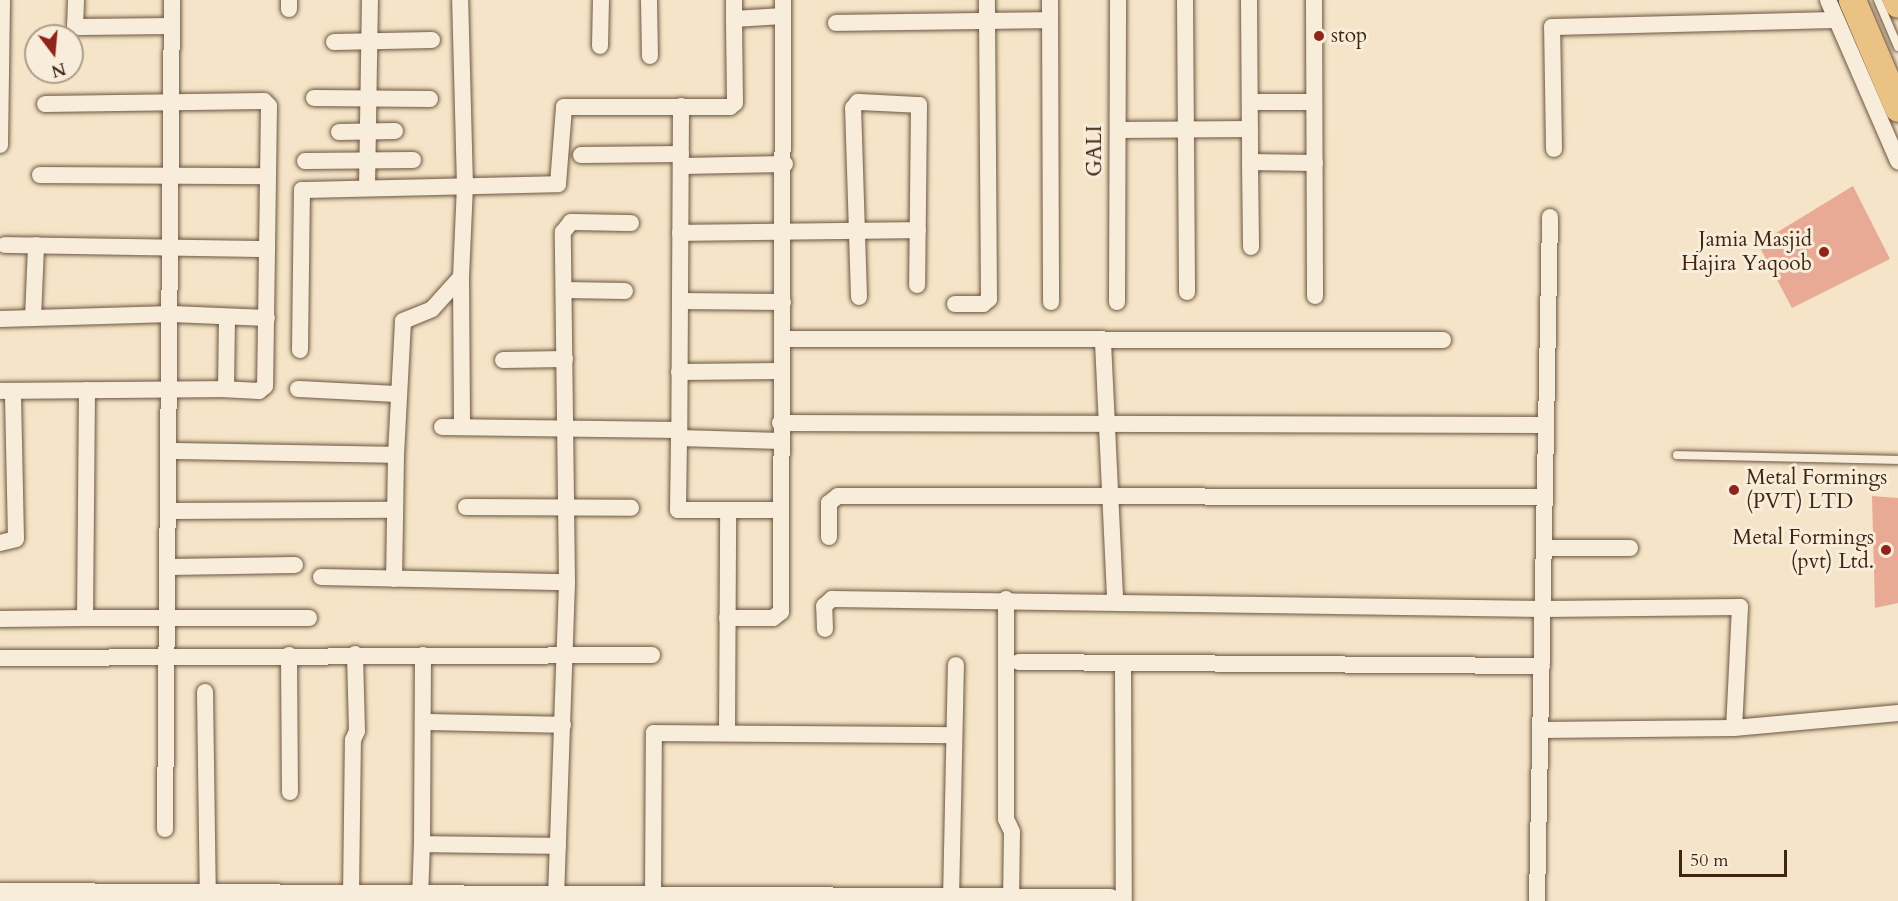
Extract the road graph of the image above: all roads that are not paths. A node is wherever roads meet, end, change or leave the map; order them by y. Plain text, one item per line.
1 (2, 0) edge
2 (76, 0) edge
3 (172, 0) edge
4 (370, 0) edge
5 (460, 0) edge
6 (602, 0) edge
7 (649, 0) edge
8 (734, 0) edge
9 (987, 0) edge
10 (1050, 0) edge
11 (1118, 0) edge
12 (1185, 0) edge
13 (1249, 0) edge
14 (1314, 0) edge
15 (1828, 0) edge
16 (1878, 0) edge
17 (1896, 0) edge
18 (1898, 4) edge
19 (783, 8) edge
20 (1844, 10) edge
21 (734, 19) junction
22 (987, 19) junction
23 (1050, 20) junction
24 (836, 23) dead end
25 (171, 26) junction
26 (371, 40) junction
27 (432, 40) dead end
28 (334, 42) dead end
29 (600, 46) dead end
30 (1898, 47) edge
31 (650, 57) dead end
32 (314, 98) dead end
33 (430, 99) dead end
34 (369, 100) junction
35 (171, 102) junction
36 (1250, 102) junction
37 (1314, 102) junction
38 (45, 104) dead end
39 (681, 106) junction
40 (1898, 108) edge
41 (1250, 129) junction
42 (368, 130) junction
43 (1118, 130) junction
44 (395, 131) dead end
45 (1183, 131) junction
46 (339, 132) dead end
47 (0, 145) edge
48 (1554, 149) dead end
49 (581, 155) dead end
50 (367, 160) junction
51 (413, 160) dead end
52 (681, 160) junction
53 (305, 161) dead end
54 (1898, 161) edge
55 (1250, 162) junction
56 (1315, 163) junction
57 (785, 164) junction
58 (40, 175) dead end
59 (173, 175) junction
60 (267, 176) junction
61 (465, 186) junction
62 (366, 188) junction
63 (1550, 217) dead end
64 (631, 223) dead end
65 (918, 230) junction
66 (782, 231) junction
67 (856, 231) junction
68 (680, 233) junction
69 (5, 245) dead end
70 (36, 245) junction
71 (1251, 247) dead end
72 (172, 249) junction
73 (267, 249) junction
74 (461, 277) junction
75 (917, 285) dead end
76 (564, 290) junction
77 (625, 291) dead end
78 (1186, 292) dead end
79 (1315, 296) dead end
80 (859, 297) dead end
81 (680, 301) junction
82 (783, 302) junction
83 (1051, 302) dead end
84 (1118, 302) dead end
85 (956, 304) dead end
86 (172, 314) junction
87 (33, 318) junction
88 (227, 318) junction
89 (267, 318) junction
90 (0, 319) edge
91 (782, 339) junction
92 (1443, 340) dead end
93 (1103, 342) junction
94 (300, 350) dead end
95 (565, 359) junction
96 (503, 360) dead end
97 (781, 371) junction
98 (679, 372) junction
99 (226, 389) junction
100 (298, 389) dead end
101 (87, 390) junction
102 (171, 390) junction
103 (7, 391) edge
104 (398, 394) junction
105 (780, 423) junction
106 (1106, 424) junction
107 (1546, 425) junction
108 (442, 427) dead end
109 (462, 427) junction
110 (564, 430) junction
111 (679, 434) junction
112 (781, 441) junction
113 (170, 451) junction
114 (396, 455) junction
115 (1677, 455) dead end
116 (1898, 460) edge
117 (7, 461) edge
118 (1111, 496) junction
119 (1545, 497) junction
120 (466, 507) dead end
121 (567, 508) junction
122 (631, 508) dead end
123 (394, 510) junction
124 (728, 510) junction
125 (781, 510) junction
126 (170, 511) junction
127 (829, 537) dead end
128 (0, 543) edge
129 (1544, 548) junction
130 (1630, 548) dead end
131 (295, 565) dead end
132 (169, 567) junction
133 (321, 577) dead end
134 (394, 579) junction
135 (567, 582) junction
136 (1006, 599) junction
137 (1114, 600) junction
138 (1543, 609) junction
139 (85, 618) junction
140 (168, 618) junction
141 (309, 618) dead end
142 (727, 618) junction
143 (0, 619) edge
144 (825, 629) dead end
145 (168, 654) junction
146 (355, 654) junction
147 (289, 655) junction
148 (423, 655) junction
149 (566, 655) junction
150 (652, 655) dead end
151 (0, 658) edge
152 (1019, 662) dead end
153 (1123, 663) junction
154 (956, 665) dead end
155 (1542, 666) junction
156 (205, 692) dead end
157 (1898, 713) edge
158 (424, 722) junction
159 (563, 725) junction
160 (1734, 728) junction
161 (1540, 730) junction
162 (727, 733) junction
163 (954, 735) junction
164 (290, 792) dead end
165 (165, 829) dead end
166 (422, 844) junction
167 (558, 846) junction
168 (0, 895) edge
169 (208, 896) junction
170 (351, 897) junction
171 (420, 898) junction
172 (556, 898) junction
173 (653, 899) junction
174 (951, 900) edge
175 (1011, 900) edge
176 (1110, 901) edge
177 (1124, 901) edge
178 (1537, 901) edge

1 - 47 street
2 - 25 street
3 - 25 street
4 - 26 street
5 - 61 street
6 - 29 street
7 - 31 street
8 - 21 street
9 - 22 street
10 - 23 street
11 - 43 street, GALI
12 - 45 street
13 - 36 street
14 - 37 street
15 - 20 street
16 - 30 lane
17 - 18 main road
19 - 21 street
19 - 57 street
20 - 40 main road
20 - 48 street
20 - 54 street
21 - 39 street
22 - 23 street
22 - 24 street
22 - 85 street
23 - 83 street
25 - 35 street
26 - 27 street
26 - 28 street
26 - 34 street
32 - 34 street
33 - 34 street
34 - 42 street
35 - 38 street
35 - 59 street
35 - 60 street
36 - 37 street
36 - 41 street
37 - 56 street
39 - 52 street
39 - 61 street
41 - 45 street
41 - 55 street
42 - 44 street
42 - 46 street
42 - 50 street
43 - 45 street
43 - 84 street, GALI
45 - 78 street
49 - 52 street
50 - 51 street
50 - 53 street
50 - 62 street
52 - 57 street
52 - 68 street
55 - 56 street
55 - 71 street
56 - 79 street
57 - 66 street
58 - 59 street
59 - 60 street
59 - 72 street
60 - 73 street
61 - 62 street
61 - 74 street
62 - 94 street
63 - 107 street
64 - 76 street
65 - 67 street
65 - 67 street
65 - 75 street
66 - 67 street
66 - 68 street
66 - 82 street
67 - 80 street
68 - 81 street
69 - 70 street
70 - 72 street
70 - 87 street
72 - 73 street
72 - 86 street
73 - 89 street
74 - 104 street
74 - 109 street
76 - 77 street
76 - 95 street
81 - 82 street
81 - 98 street
82 - 91 street
86 - 87 street
86 - 88 street
86 - 102 street
87 - 90 street
88 - 89 street
88 - 99 street
89 - 99 street
91 - 93 street
91 - 97 street
92 - 93 street
93 - 106 street
95 - 96 street
95 - 110 street
97 - 98 street
97 - 105 street
98 - 111 street
99 - 102 street
100 - 104 street
101 - 102 street
101 - 103 street
101 - 139 street
102 - 113 street
103 - 117 street
104 - 114 street
105 - 106 street
105 - 112 street
106 - 107 street
106 - 118 street
107 - 119 street
108 - 109 street
109 - 110 street
110 - 111 street
110 - 121 street
111 - 112 street
111 - 124 street
112 - 125 street
113 - 114 street
113 - 126 street
114 - 123 street
115 - 116 lane
117 - 128 street
118 - 119 street
118 - 127 street
118 - 137 street
119 - 129 street
120 - 121 street
121 - 122 street
121 - 135 street
123 - 126 street
123 - 134 street
124 - 125 street
124 - 142 street
125 - 142 street
126 - 132 street
129 - 130 street
129 - 138 street
131 - 132 street
132 - 140 street
133 - 134 street
134 - 135 street
135 - 149 street
136 - 137 street
136 - 144 street
136 - 175 street
137 - 138 street
138 - 155 street
138 - 160 street
139 - 140 street
139 - 143 street
140 - 141 street
140 - 145 street
142 - 162 street
145 - 147 street
145 - 151 street
145 - 165 street
146 - 147 street
146 - 148 street
146 - 170 street
147 - 164 street
148 - 149 street
148 - 158 street
149 - 150 street
149 - 159 street
152 - 153 street
153 - 155 street
153 - 177 street
154 - 163 street
155 - 161 street
156 - 169 street
157 - 160 street
158 - 159 street
158 - 166 street
159 - 167 street
160 - 161 street
161 - 178 street
162 - 163 street
162 - 173 street
163 - 174 street
166 - 167 street
166 - 171 street
167 - 172 street
168 - 169 main road
169 - 170 main road
170 - 171 main road
171 - 172 main road
172 - 173 main road
173 - 174 main road
174 - 175 main road
175 - 176 main road

